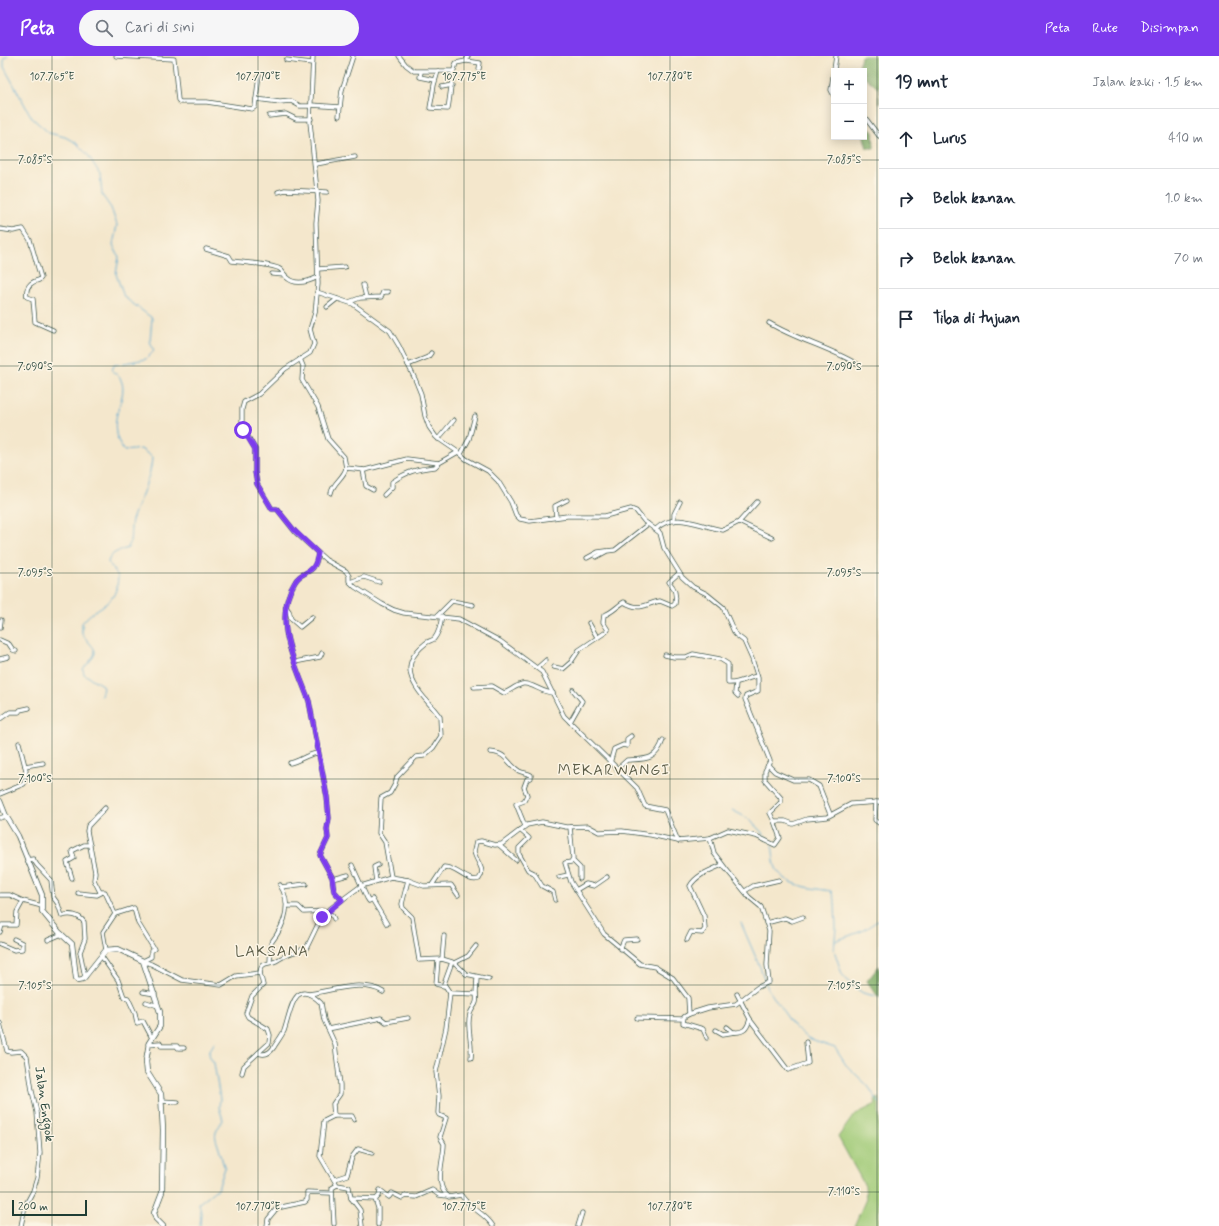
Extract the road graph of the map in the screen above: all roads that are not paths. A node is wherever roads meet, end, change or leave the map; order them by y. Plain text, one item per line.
1 (116, 56) edge
2 (313, 56) edge
3 (353, 56) edge
4 (399, 56) edge
5 (468, 56) edge
6 (836, 56) edge
7 (286, 60) dead end
8 (467, 61) junction
9 (312, 63) junction
10 (834, 68) edge
11 (479, 69) dead end
12 (438, 71) junction
13 (453, 71) junction
14 (420, 72) junction
15 (259, 75) dead end
16 (435, 80) junction
17 (452, 85) junction
18 (442, 87) dead end
19 (256, 99) junction
20 (311, 106) junction
21 (340, 107) junction
22 (269, 116) dead end
23 (339, 116) dead end
24 (311, 119) junction
25 (867, 120) edge
26 (879, 136) edge
27 (355, 157) dead end
28 (316, 164) junction
29 (317, 191) junction
30 (278, 192) dead end
31 (327, 192) dead end
32 (0, 229) edge
33 (206, 249) dead end
34 (345, 267) dead end
35 (318, 269) junction
36 (272, 274) dead end
37 (285, 275) junction
38 (318, 277) junction
39 (363, 285) dead end
40 (317, 292) junction
41 (388, 292) dead end
42 (366, 297) junction
43 (337, 299) junction
44 (349, 302) junction
45 (327, 307) dead end
46 (769, 323) dead end
47 (53, 330) dead end
48 (431, 354) dead end
49 (300, 359) junction
50 (857, 364) dead end
51 (408, 365) junction
52 (475, 416) dead end
53 (454, 420) dead end
54 (438, 439) junction
55 (459, 453) junction
56 (439, 463) junction
57 (346, 468) junction
58 (363, 470) junction
59 (373, 490) dead end
60 (331, 493) dead end
61 (384, 495) dead end
62 (566, 500) dead end
63 (680, 502) dead end
64 (757, 502) dead end
65 (556, 517) junction
66 (674, 521) junction
67 (738, 522) junction
68 (648, 524) junction
69 (656, 529) junction
70 (772, 538) dead end
71 (607, 552) junction
72 (318, 553) junction
73 (596, 557) dead end
74 (587, 558) dead end
75 (678, 573) junction
76 (350, 582) junction
77 (379, 582) dead end
78 (473, 599) dead end
79 (286, 607) junction
80 (437, 616) junction
81 (442, 616) junction
82 (312, 617) dead end
83 (1, 620) edge
84 (589, 623) dead end
85 (0, 628) edge
86 (597, 637) junction
87 (0, 640) edge
88 (16, 651) dead end
89 (322, 653) dead end
90 (665, 655) dead end
91 (8, 657) dead end
92 (0, 659) edge
93 (546, 660) dead end
94 (295, 662) junction
95 (554, 667) dead end
96 (537, 668) junction
97 (757, 676) junction
98 (736, 683) junction
99 (474, 687) dead end
100 (574, 690) dead end
101 (553, 693) junction
102 (738, 696) dead end
103 (29, 708) dead end
104 (0, 719) edge
105 (570, 722) junction
106 (632, 736) dead end
107 (663, 740) dead end
108 (19, 743) dead end
109 (490, 752) dead end
110 (318, 753) junction
111 (43, 763) dead end
112 (290, 763) dead end
113 (610, 763) junction
114 (768, 765) junction
115 (25, 766) junction
116 (617, 769) junction
117 (0, 794) edge
118 (0, 801) edge
119 (877, 802) edge
120 (105, 808) dead end
121 (830, 814) junction
122 (6, 816) junction
123 (0, 818) edge
124 (774, 821) junction
125 (879, 823) edge
126 (525, 826) junction
127 (570, 827) junction
128 (520, 830) junction
129 (710, 838) junction
130 (678, 841) junction
131 (90, 845) junction
132 (499, 845) junction
133 (26, 860) junction
134 (516, 860) dead end
135 (573, 861) junction
136 (352, 864) dead end
137 (722, 864) junction
138 (378, 865) dead end
139 (568, 875) junction
140 (348, 876) dead end
141 (391, 877) junction
142 (559, 877) dead end
143 (607, 877) dead end
144 (72, 878) dead end
145 (333, 879) junction
146 (580, 879) dead end
147 (408, 880) junction
148 (779, 880) dead end
149 (376, 881) junction
150 (306, 884) dead end
151 (432, 885) junction
152 (361, 886) junction
153 (576, 890) junction
154 (745, 891) junction
155 (78, 893) dead end
156 (101, 893) junction
157 (0, 895) edge
158 (458, 895) dead end
159 (342, 900) junction
160 (555, 900) dead end
161 (23, 902) junction
162 (42, 906) junction
163 (288, 906) junction
164 (327, 912) junction
165 (116, 914) junction
166 (803, 917) dead end
167 (334, 919) dead end
168 (766, 923) junction
169 (387, 924) dead end
170 (0, 932) edge
171 (62, 934) junction
172 (444, 936) dead end
173 (637, 939) dead end
174 (14, 940) dead end
175 (48, 940) dead end
176 (687, 940) dead end
177 (0, 944) edge
178 (476, 946) dead end
179 (620, 949) junction
180 (106, 950) junction
181 (102, 957) junction
182 (440, 959) junction
183 (143, 961) junction
184 (270, 962) junction
185 (454, 962) junction
186 (260, 973) junction
187 (85, 977) junction
188 (477, 978) junction
189 (489, 979) dead end
190 (444, 986) junction
191 (143, 992) dead end
192 (383, 992) dead end
193 (450, 993) junction
194 (155, 994) junction
195 (308, 994) junction
196 (476, 994) junction
197 (737, 994) dead end
198 (742, 1001) junction
199 (146, 1002) dead end
200 (159, 1007) junction
201 (689, 1014) junction
202 (408, 1018) dead end
203 (637, 1018) dead end
204 (683, 1019) junction
205 (750, 1019) junction
206 (0, 1022) edge
207 (727, 1026) dead end
208 (328, 1029) junction
209 (716, 1030) dead end
210 (735, 1032) junction
211 (152, 1038) junction
212 (707, 1038) dead end
213 (806, 1042) dead end
214 (148, 1044) junction
215 (184, 1048) dead end
216 (258, 1053) junction
217 (471, 1058) dead end
218 (242, 1073) dead end
219 (161, 1101) junction
220 (178, 1102) dead end
221 (333, 1116) junction
222 (354, 1120) dead end
223 (372, 1153) dead end
224 (335, 1179) junction
225 (337, 1184) junction
226 (331, 1193) junction
227 (447, 1196) junction
228 (351, 1198) junction
229 (375, 1199) junction
230 (582, 1213) dead end
231 (334, 1224) dead end
232 (378, 1225) dead end
233 (21, 1226) edge
234 (163, 1226) edge
235 (267, 1226) edge
236 (362, 1226) edge
237 (493, 1226) edge
238 (578, 1226) edge

1 - 19 street
2 - 9 street
3 - 21 street
4 - 14 street
5 - 8 street
6 - 10 street
7 - 9 street
8 - 11 street
8 - 13 street
9 - 20 street
12 - 13 street
12 - 14 street
12 - 16 street
13 - 17 street
14 - 16 street
15 - 19 street
16 - 17 street
17 - 18 street
19 - 20 street
20 - 21 street
20 - 24 street
21 - 23 street
22 - 24 street
24 - 28 street
25 - 26 street
27 - 28 street
28 - 29 street
29 - 30 street
29 - 31 street
29 - 35 street
32 - 47 street
33 - 37 street
34 - 35 street
35 - 38 street
36 - 37 street
37 - 38 street
38 - 40 street
39 - 42 street
40 - 43 street
40 - 49 street
41 - 42 street
42 - 44 street
43 - 44 street
43 - 45 street
44 - 51 street
46 - 50 street
48 - 51 street
49 - 57 street
49 - 72 street
51 - 54 street
52 - 55 street
53 - 54 street
54 - 55 street
55 - 56 street
55 - 65 street
56 - 58 street
56 - 61 street
57 - 58 street
57 - 60 street
58 - 59 street
62 - 65 street
63 - 66 street
64 - 67 street
65 - 68 street
66 - 67 street
66 - 69 street
67 - 70 street
68 - 69 street
68 - 71 street
69 - 75 street
71 - 73 street
71 - 74 street
72 - 76 street
72 - 79 street
75 - 86 street
75 - 97 street
76 - 77 street
76 - 80 street
78 - 80 street
79 - 82 street
79 - 94 street
80 - 81 street
81 - 96 street
81 - 141 street
83 - 85 street
84 - 86 street
86 - 95 street
87 - 88 street
89 - 94 street
90 - 98 street
91 - 92 street
93 - 96 street
94 - 110 street
96 - 101 street
97 - 98 street
97 - 114 street
98 - 102 street
99 - 101 street
100 - 105 street
101 - 105 street
103 - 104 street
105 - 113 street
106 - 113 street
107 - 116 street
108 - 115 street
109 - 126 street
110 - 112 street
110 - 145 street
111 - 115 street
113 - 116 street
114 - 121 street
114 - 124 street
115 - 117 street
116 - 130 street
118 - 122 main road
119 - 121 street
119 - 125 street
120 - 131 street
121 - 124 street
122 - 123 street
122 - 133 main road
124 - 129 street
126 - 127 street
126 - 128 street
127 - 130 street
127 - 135 street
128 - 132 street
128 - 160 street
129 - 130 street
129 - 137 street
131 - 144 street
131 - 156 street
132 - 134 street
132 - 151 street
133 - 162 main road
133 - 187 street
135 - 139 street
135 - 146 street
136 - 152 street
137 - 154 street
137 - 176 street
138 - 149 street
139 - 142 street
139 - 153 street
140 - 145 street
141 - 147 street
141 - 149 street
143 - 153 street
145 - 159 street
147 - 151 street
147 - 182 street
148 - 154 street
149 - 152 street
150 - 163 street
151 - 158 street
152 - 159 street
152 - 169 street
153 - 179 street
154 - 168 street
155 - 156 street
156 - 165 street
157 - 161 street
159 - 164 street
161 - 162 street
161 - 170 street
162 - 171 main road
163 - 164 street
163 - 184 street
164 - 167 street
164 - 184 street
165 - 180 street
165 - 183 street
166 - 168 street
168 - 198 street
171 - 175 street
171 - 187 main road
172 - 182 street
173 - 179 street
174 - 177 street
178 - 185 street
179 - 201 street
180 - 181 main road
180 - 183 main road
181 - 187 main road
181 - 211 street
182 - 185 street
182 - 190 street
183 - 186 street
183 - 194 main road
184 - 186 street
185 - 188 street
185 - 190 street
186 - 216 street
188 - 189 street
188 - 196 street
190 - 193 street
191 - 194 street
192 - 195 street
193 - 196 street
193 - 227 street
194 - 200 main road
195 - 208 street
195 - 216 street
196 - 217 street
197 - 198 street
198 - 201 street
198 - 205 street
199 - 200 street
200 - 211 main road
201 - 204 street
202 - 208 street
203 - 204 street
204 - 212 street
205 - 210 street
205 - 213 street
206 - 233 street, Jalan Enggok
207 - 210 street
208 - 221 street
209 - 210 street
211 - 214 main road
214 - 215 street
214 - 219 main road
216 - 218 street
219 - 220 street
219 - 234 main road
221 - 222 street
221 - 224 street
223 - 224 street
224 - 225 street
225 - 226 street
225 - 228 street
226 - 231 street
226 - 235 street
227 - 229 street
227 - 237 street
228 - 229 street
228 - 236 street
229 - 232 street
230 - 238 street

